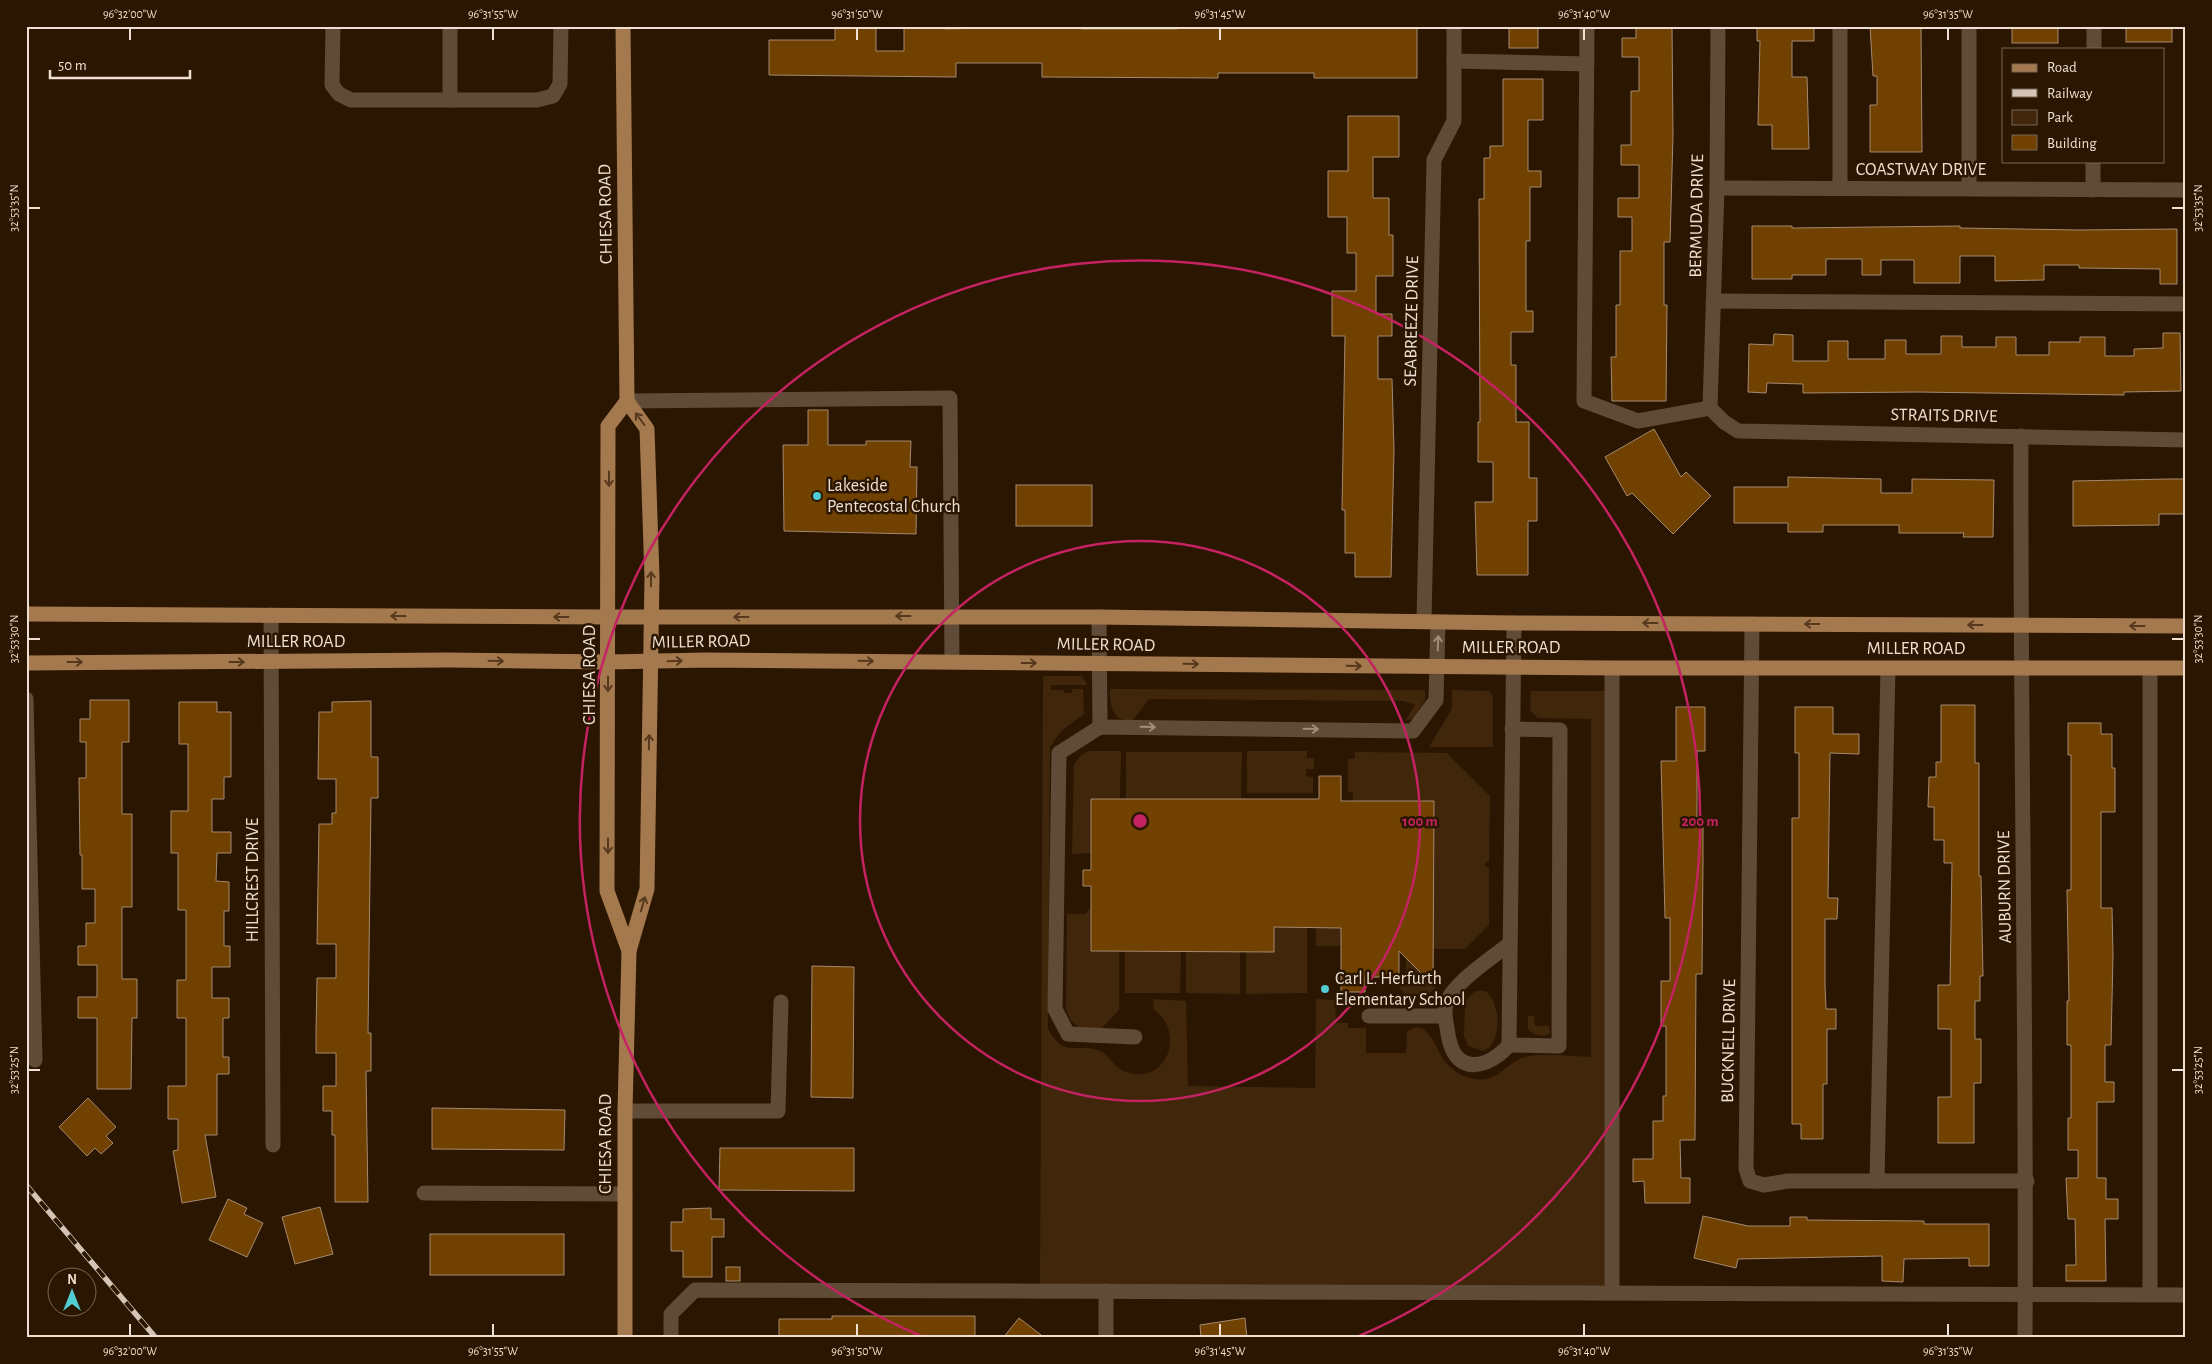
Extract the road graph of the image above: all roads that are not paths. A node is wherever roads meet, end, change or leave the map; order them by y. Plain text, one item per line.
1 (332, 26) edge
2 (450, 26) edge
3 (561, 26) edge
4 (623, 26) edge
5 (1454, 26) edge
6 (1587, 26) edge
7 (1718, 26) edge
8 (1840, 26) edge
9 (1969, 26) edge
10 (2094, 26) edge
11 (2094, 48) edge
12 (1454, 61) junction
13 (1587, 64) junction
14 (450, 100) junction
15 (2093, 162) edge
16 (1717, 188) junction
17 (1840, 188) junction
18 (1969, 188) junction
19 (2092, 190) junction
20 (2186, 190) edge
21 (1714, 302) junction
22 (2186, 304) edge
23 (627, 401) junction
24 (1710, 408) junction
25 (2021, 436) junction
26 (2186, 440) edge
27 (26, 614) edge
28 (272, 614) junction
29 (952, 616) junction
30 (609, 617) junction
31 (650, 617) junction
32 (1099, 617) junction
33 (1431, 622) junction
34 (1514, 623) junction
35 (1752, 624) junction
36 (2020, 625) junction
37 (2186, 626) edge
38 (271, 661) junction
39 (608, 662) junction
40 (650, 662) junction
41 (952, 662) junction
42 (26, 663) edge
43 (1099, 663) junction
44 (1437, 666) junction
45 (1513, 667) junction
46 (1612, 668) junction
47 (1752, 668) junction
48 (1888, 668) junction
49 (2021, 668) junction
50 (2150, 668) junction
51 (2186, 668) edge
52 (26, 699) edge
53 (1100, 727) junction
54 (1512, 729) junction
55 (1510, 944) junction
56 (629, 951) junction
57 (781, 1002) dead end
58 (1369, 1016) dead end
59 (1445, 1016) junction
60 (1135, 1037) dead end
61 (1509, 1045) junction
62 (35, 1060) dead end
63 (625, 1111) junction
64 (273, 1144) dead end
65 (1877, 1181) junction
66 (2026, 1181) junction
67 (424, 1193) dead end
68 (625, 1194) junction
69 (1106, 1291) junction
70 (1612, 1293) junction
71 (2026, 1294) junction
72 (2150, 1294) junction
73 (2186, 1294) edge
74 (625, 1338) edge
75 (671, 1338) edge
76 (1106, 1338) edge
77 (2026, 1338) edge

1 - 14 street
2 - 14 street
3 - 14 street
4 - 23 main road, CHIESA ROAD
5 - 12 street, SEABREEZE DRIVE
6 - 13 street
7 - 16 street, BERMUDA DRIVE
8 - 17 street
9 - 18 street
10 - 11 street
12 - 13 street
12 - 33 street, SEABREEZE DRIVE
13 - 24 street
15 - 19 street
16 - 17 street, COASTWAY DRIVE
16 - 21 street, BERMUDA DRIVE
17 - 18 street, COASTWAY DRIVE
18 - 19 street, COASTWAY DRIVE
19 - 20 street, COASTWAY DRIVE
21 - 22 street
21 - 24 street, BERMUDA DRIVE
23 - 29 street
23 -> 30 main road, CHIESA ROAD
31 -> 23 main road, CHIESA ROAD
24 - 25 street, STRAITS DRIVE
25 - 26 street, STRAITS DRIVE
25 - 36 street, AUBURN DRIVE
27 - 28 main road, MILLER ROAD
30 -> 28 main road, MILLER ROAD
28 - 38 street, HILLCREST DRIVE
29 -> 31 main road, MILLER ROAD
29 - 32 main road, MILLER ROAD
29 - 41 street
30 - 31 main road, MILLER ROAD
30 - 39 main road, CHIESA ROAD
31 - 40 main road, CHIESA ROAD
32 - 33 main road, MILLER ROAD
32 - 43 street
33 - 34 main road, MILLER ROAD
44 -> 33 street, SEABREEZE DRIVE
35 -> 34 main road, MILLER ROAD
34 - 45 street
36 -> 35 main road, MILLER ROAD
35 - 47 street, BUCKNELL DRIVE
37 -> 36 main road, MILLER ROAD
36 - 49 street, AUBURN DRIVE
38 -> 39 main road, MILLER ROAD
42 -> 38 main road, MILLER ROAD
38 - 64 street, HILLCREST DRIVE
39 - 40 main road, MILLER ROAD
39 -> 56 main road, CHIESA ROAD
40 -> 41 main road, MILLER ROAD
56 -> 40 main road, CHIESA ROAD
41 -> 43 main road, MILLER ROAD
43 -> 44 main road, MILLER ROAD
43 - 53 street
44 - 45 main road, MILLER ROAD
53 -> 44 street, SEABREEZE DRIVE
45 - 46 main road, MILLER ROAD
45 - 54 street
46 - 47 main road, MILLER ROAD
46 - 70 street
47 - 48 main road, MILLER ROAD
47 - 65 street, BUCKNELL DRIVE
48 - 49 main road, MILLER ROAD
48 - 65 street
49 - 50 main road, MILLER ROAD
49 - 66 street, AUBURN DRIVE
50 - 51 main road, MILLER ROAD
50 - 72 street
52 - 62 street
53 - 60 street
54 - 55 street
54 - 61 street
55 - 59 street
55 - 61 street
56 - 63 main road, CHIESA ROAD
57 - 63 street
58 - 59 street
59 - 61 street
63 - 68 main road, CHIESA ROAD
65 - 66 street, BUCKNELL DRIVE
66 - 71 street, AUBURN DRIVE
67 - 68 street
68 - 74 main road, CHIESA ROAD
69 - 70 street
69 - 75 street
69 - 76 street
70 - 71 street
71 - 72 street
71 - 77 street, AUBURN DRIVE
72 - 73 street

